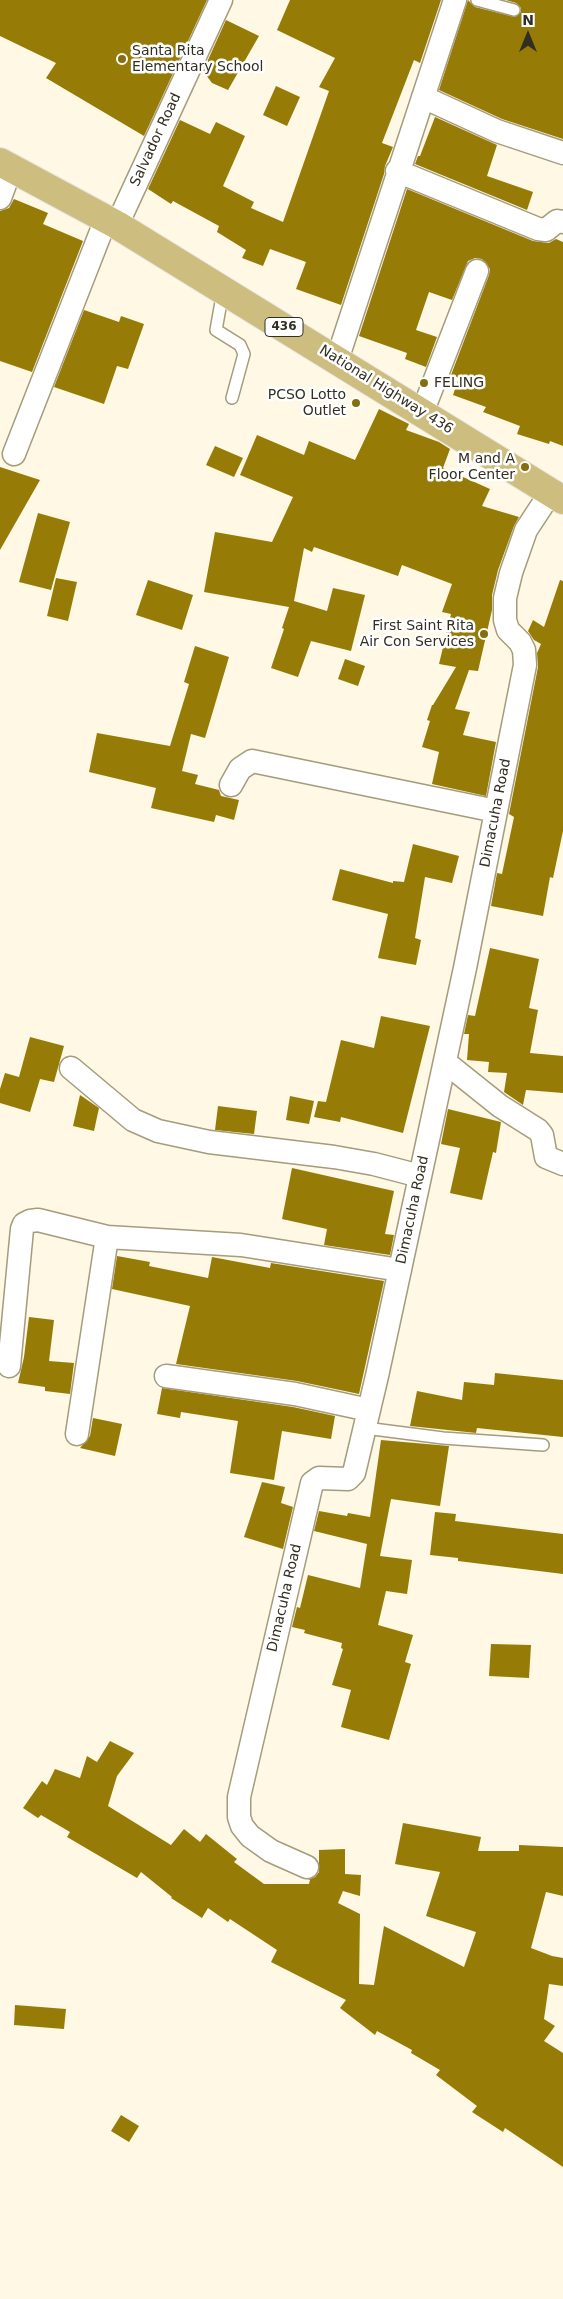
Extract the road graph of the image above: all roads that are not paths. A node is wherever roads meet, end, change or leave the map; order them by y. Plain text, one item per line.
1 (221, 0) edge
2 (455, 0) edge
3 (477, 0) edge
4 (514, 10) dead end
5 (423, 96) junction
6 (563, 153) edge
7 (6, 165) edge
8 (398, 171) junction
9 (0, 198) edge
10 (111, 222) junction
11 (563, 222) edge
12 (477, 271) dead end
13 (223, 289) junction
14 (337, 360) junction
15 (232, 398) dead end
16 (422, 413) junction
17 (14, 454) dead end
18 (557, 496) edge
19 (231, 785) dead end
20 (496, 811) junction
21 (445, 1062) junction
22 (71, 1068) dead end
23 (563, 1164) edge
24 (420, 1176) junction
25 (107, 1237) junction
26 (400, 1270) junction
27 (9, 1366) dead end
28 (166, 1376) dead end
29 (367, 1419) junction
30 (77, 1434) dead end
31 (543, 1445) dead end
32 (307, 1867) dead end

1 - 10 street, Salvador Road
2 - 5 street
3 - 4 lane
5 - 6 street
5 - 8 street
7 - 9 street
7 - 10 main road, National Highway 436 / 436
8 - 11 street
8 - 14 street
10 - 13 main road, National Highway 436 / 436
10 - 17 street, Salvador Road
12 - 16 street
13 - 14 main road, National Highway 436 / 436
13 - 15 lane
14 - 16 main road, National Highway 436 / 436
16 - 18 main road, National Highway 436 / 436
18 - 20 street, Dimacuha Road
19 - 20 street
20 - 21 street, Dimacuha Road
21 - 23 street
21 - 24 street, Dimacuha Road
22 - 24 street
24 - 26 street, Dimacuha Road
25 - 26 street
25 - 27 street
25 - 30 street
26 - 29 street, Dimacuha Road
28 - 29 street
29 - 31 lane
29 - 32 street, Dimacuha Road

